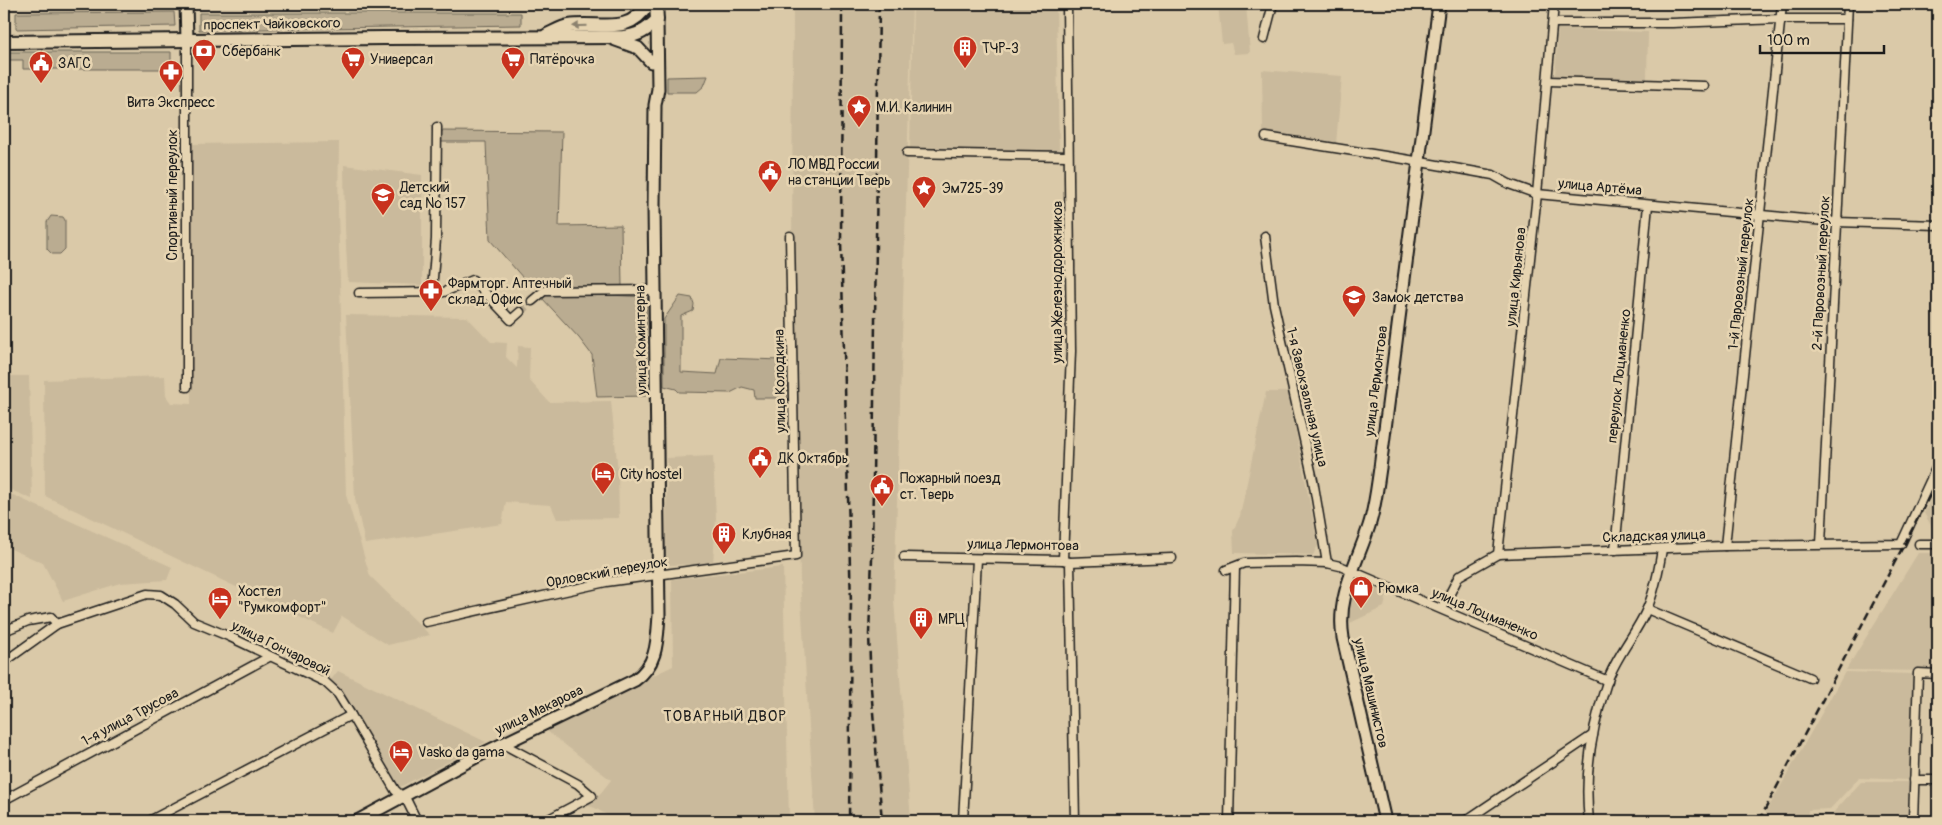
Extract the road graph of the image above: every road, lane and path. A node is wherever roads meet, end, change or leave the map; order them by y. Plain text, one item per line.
1 (186, 4) edge
2 (649, 4) edge
3 (656, 4) edge
4 (1067, 4) edge
5 (1273, 4) edge
6 (1439, 4) edge
7 (1554, 4) edge
8 (1782, 4) edge
9 (1848, 4) edge
10 (1780, 19) junction
11 (1847, 19) junction
12 (1553, 23) junction
13 (622, 25) junction
14 (650, 29) junction
15 (540, 38) junction
16 (607, 38) junction
17 (1264, 39) dead end
18 (187, 40) junction
19 (4, 42) edge
20 (654, 58) junction
21 (1549, 80) junction
22 (1704, 86) dead end
23 (437, 127) dead end
24 (1266, 137) dead end
25 (907, 153) dead end
26 (1068, 156) junction
27 (1419, 161) junction
28 (1537, 194) junction
29 (1648, 205) junction
30 (1760, 216) junction
31 (1836, 222) junction
32 (1938, 225) edge
33 (790, 236) dead end
34 (1265, 236) dead end
35 (655, 290) junction
36 (432, 291) junction
37 (359, 293) dead end
38 (532, 301) tunnel mouth
39 (520, 312) dead end
40 (187, 387) dead end
41 (1938, 464) edge
42 (1822, 544) junction
43 (1919, 544) dead end
44 (1938, 544) edge
45 (1725, 546) junction
46 (1662, 549) junction
47 (1615, 550) junction
48 (1498, 554) junction
49 (796, 556) joint
50 (904, 557) dead end
51 (1172, 558) dead end
52 (977, 559) junction
53 (1067, 561) junction
54 (1327, 563) junction
55 (1236, 567) junction
56 (1226, 570) dead end
57 (1352, 572) junction
58 (658, 574) junction
59 (1442, 609) junction
60 (1647, 609) junction
61 (426, 622) dead end
62 (57, 624) junction
63 (4, 631) edge
64 (269, 656) junction
65 (4, 662) edge
66 (1938, 674) edge
67 (1810, 678) dead end
68 (1608, 681) junction
69 (351, 715) junction
70 (1593, 735) junction
71 (503, 744) junction
72 (1914, 780) junction
73 (1938, 780) edge
74 (402, 796) junction
75 (4, 800) edge
76 (149, 821) edge
77 (357, 821) edge
78 (417, 821) edge
79 (545, 821) edge
80 (963, 821) edge
81 (1074, 821) edge
82 (1229, 821) edge
83 (1385, 821) edge
84 (1465, 821) edge
85 (1590, 821) edge
86 (1913, 821) edge

1 - 18 main road, Спортивный переулок
2 - 13 main road
2 - 14 main road, улица Коминтерна
3 - 14 main road, улица Коминтерна
4 - 26 street, улица Железнодорожников
5 - 17 street
6 - 27 main road, улица Лермонтова
7 - 12 street, улица Кирьянова
8 - 10 street, 1-й Паровозный переулок
9 - 11 street, 2-й Паровозный переулок
10 - 11 street
10 - 12 street
10 - 30 street, 1-й Паровозный переулок
11 - 31 street, 2-й Паровозный переулок
12 - 21 street, улица Кирьянова
13 - 14 main road
13 -> 15 main road, проспект Чайковского
14 - 16 main road, проспект Чайковского
14 - 20 main road, улица Коминтерна
14 - 20 main road
15 - 16 main road, проспект Чайковского
15 - 18 main road, проспект Чайковского
16 - 20 main road
18 - 19 main road, проспект Чайковского
18 - 40 street, Спортивный переулок
20 - 35 main road, улица Коминтерна
21 - 22 street
21 - 28 street, улица Кирьянова
23 - 36 street
24 - 27 street, улица Артёма
25 - 26 street
26 - 53 street, улица Железнодорожников
27 - 28 street, улица Артёма
27 - 57 main road, улица Лермонтова
28 - 29 street, улица Артёма
28 - 48 street, улица Кирьянова
29 - 30 street, улица Артёма
29 - 47 street, переулок Лоцманенко
30 - 31 street, улица Артёма
30 - 45 street, 1-й Паровозный переулок
31 - 32 street, улица Артёма
31 - 42 street, 2-й Паровозный переулок
33 - 49 street, улица Колодкина
34 - 54 street, 1-я Завокзальная улица
35 - 38 street
35 - 58 main road, улица Коминтерна
36 - 37 street
36 - 39 street
41 - 42 street, Складская улица
42 - 45 street, Складская улица
43 - 44 street
45 - 46 street, Складская улица
46 - 47 street, Складская улица
46 - 60 street
47 - 48 street, Складская улица
48 - 59 street, Складская улица
49 - 58 street, Орловский переулок
50 - 52 street, улица Лермонтова
51 - 53 street, улица Лермонтова
52 - 53 street, улица Лермонтова
52 - 80 street
53 - 81 street, улица Железнодорожников
54 - 55 street
54 - 57 street
55 - 56 street
55 - 82 street
57 - 59 street, улица Лоцманенко
57 - 83 main road, улица Машинистов
58 - 61 street, Орловский переулок
58 - 71 main road, улица Макарова
59 - 68 street, улица Лоцманенко
60 - 67 street
60 - 68 street
62 - 63 street
62 - 64 street, улица Гончаровой
62 - 65 street
64 - 69 street, улица Гончаровой
64 - 75 street, 1-я улица Трусова
66 - 72 street
68 - 70 street
69 - 74 street, улица Гончаровой
69 - 76 street
70 - 84 street
70 - 85 street
71 - 74 main road, улица Макарова
71 - 79 street
72 - 73 street
72 - 86 street
74 - 77 main road, улица Макарова
74 - 78 street, улица Гончаровой

